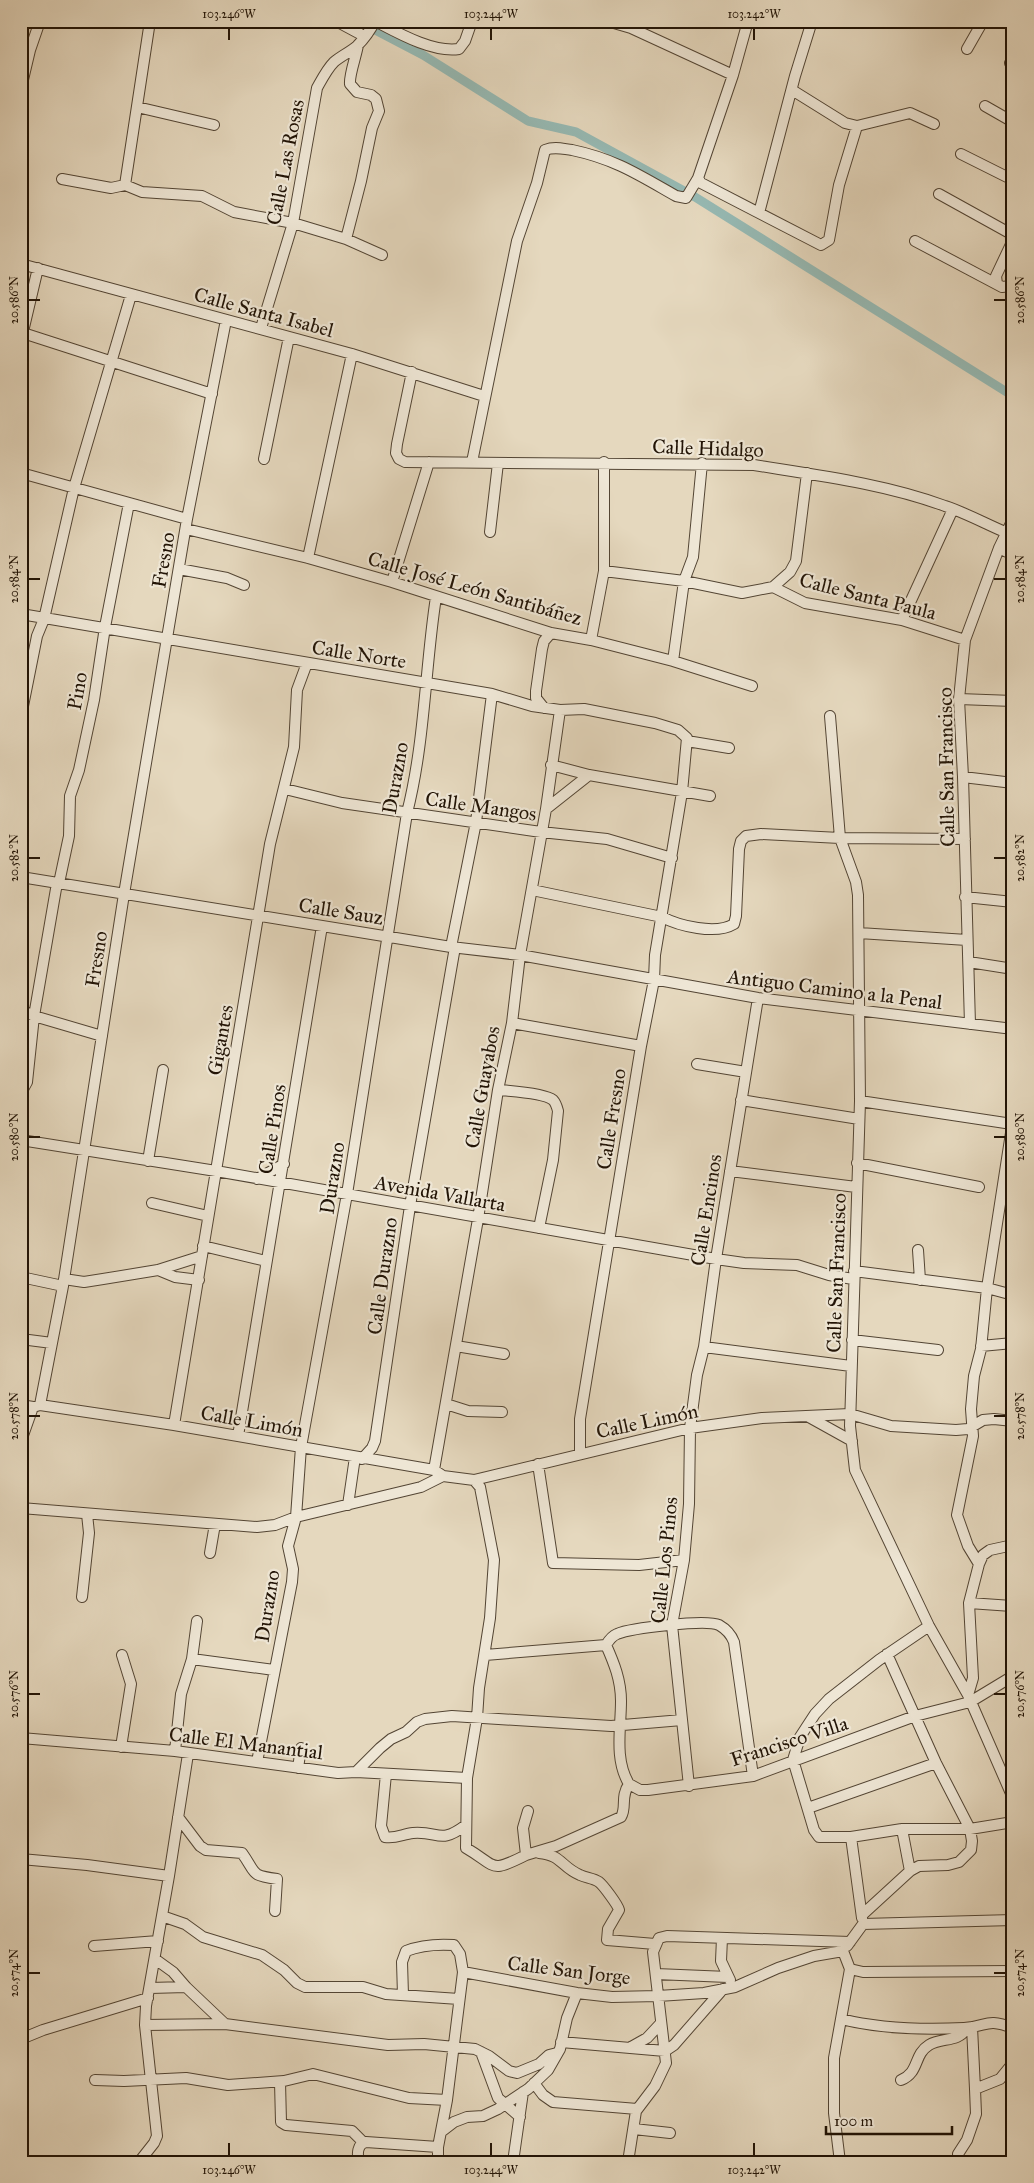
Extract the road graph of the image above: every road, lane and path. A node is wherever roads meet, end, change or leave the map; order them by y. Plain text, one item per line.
1 (40, 21) edge
2 (150, 21) edge
3 (336, 21) edge
4 (375, 21) edge
5 (472, 21) edge
6 (607, 21) edge
7 (748, 21) edge
8 (812, 21) edge
9 (982, 21) edge
10 (632, 25) edge
11 (367, 34) junction
12 (358, 46) junction
13 (967, 49) dead end
14 (732, 75) junction
15 (21, 88) edge
16 (792, 90) junction
17 (985, 106) dead end
18 (137, 107) junction
19 (1013, 122) edge
20 (934, 124) dead end
21 (214, 126) dead end
22 (857, 126) junction
23 (961, 154) dead end
24 (62, 179) dead end
25 (1013, 180) edge
26 (696, 182) junction
27 (125, 185) junction
28 (939, 194) dead end
29 (759, 213) junction
30 (293, 222) junction
31 (1013, 235) edge
32 (346, 239) junction
33 (1013, 240) edge
34 (915, 241) dead end
35 (382, 255) dead end
36 (21, 264) edge
37 (38, 268) junction
38 (1013, 283) edge
39 (997, 284) junction
40 (132, 295) junction
41 (24, 319) edge
42 (226, 320) junction
43 (261, 328) junction
44 (22, 337) edge
45 (289, 337) junction
46 (352, 354) junction
47 (112, 362) junction
48 (412, 372) junction
49 (212, 394) junction
50 (484, 396) junction
51 (264, 459) dead end
52 (429, 462) junction
53 (472, 462) junction
54 (604, 462) junction
55 (498, 463) junction
56 (702, 463) junction
57 (21, 472) edge
58 (807, 473) junction
59 (74, 488) junction
60 (128, 503) junction
61 (953, 509) junction
62 (1013, 519) edge
63 (187, 524) junction
64 (490, 532) dead end
65 (1005, 532) junction
66 (999, 548) junction
67 (1013, 555) edge
68 (308, 558) junction
69 (179, 569) junction
70 (604, 571) junction
71 (684, 581) junction
72 (392, 582) junction
73 (244, 585) dead end
74 (773, 587) junction
75 (436, 597) junction
76 (21, 614) edge
77 (44, 619) junction
78 (902, 620) junction
79 (105, 627) junction
80 (551, 633) junction
81 (168, 638) junction
82 (591, 640) junction
83 (965, 640) junction
84 (672, 661) junction
85 (307, 663) junction
86 (427, 683) junction
87 (752, 686) dead end
88 (536, 691) junction
89 (492, 694) junction
90 (959, 699) junction
91 (1013, 701) edge
92 (519, 702) junction
93 (544, 708) junction
94 (560, 710) junction
95 (21, 716) edge
96 (830, 716) dead end
97 (687, 740) junction
98 (729, 748) dead end
99 (551, 765) junction
100 (589, 775) junction
101 (963, 777) junction
102 (1013, 783) edge
103 (285, 789) junction
104 (682, 792) junction
105 (710, 796) dead end
106 (546, 808) junction
107 (407, 813) junction
108 (476, 822) junction
109 (541, 832) junction
110 (840, 838) junction
111 (964, 839) junction
112 (672, 858) junction
113 (21, 877) edge
114 (58, 883) junction
115 (532, 890) junction
116 (124, 894) junction
117 (966, 897) junction
118 (1013, 902) edge
119 (260, 916) junction
120 (662, 917) junction
121 (322, 926) junction
122 (859, 933) junction
123 (388, 936) junction
124 (967, 940) junction
125 (453, 947) junction
126 (520, 955) junction
127 (969, 962) junction
128 (1013, 969) edge
129 (654, 980) junction
130 (758, 998) junction
131 (859, 1009) junction
132 (21, 1010) edge
133 (34, 1016) junction
134 (512, 1023) junction
135 (970, 1024) junction
136 (1013, 1029) edge
137 (102, 1036) junction
138 (641, 1046) junction
139 (697, 1064) dead end
140 (163, 1070) dead end
141 (746, 1072) junction
142 (498, 1090) junction
143 (21, 1093) edge
144 (741, 1100) junction
145 (860, 1101) junction
146 (859, 1119) junction
147 (1013, 1120) edge
148 (1012, 1124) edge
149 (21, 1140) edge
150 (83, 1151) junction
151 (1010, 1158) edge
152 (148, 1161) junction
153 (857, 1163) junction
154 (284, 1164) junction
155 (216, 1171) junction
156 (730, 1171) junction
157 (257, 1178) junction
158 (280, 1183) junction
159 (856, 1187) junction
160 (979, 1187) dead end
161 (347, 1194) junction
162 (152, 1202) dead end
163 (410, 1206) junction
164 (208, 1216) junction
165 (478, 1219) junction
166 (539, 1228) junction
167 (609, 1239) junction
168 (918, 1250) dead end
169 (203, 1251) junction
170 (716, 1259) junction
171 (266, 1261) junction
172 (158, 1270) junction
173 (853, 1275) junction
174 (21, 1277) edge
175 (199, 1280) junction
176 (920, 1280) junction
177 (64, 1283) junction
178 (987, 1288) junction
179 (1013, 1295) edge
180 (21, 1339) edge
181 (852, 1340) junction
182 (52, 1343) junction
183 (1013, 1343) edge
184 (456, 1346) junction
185 (982, 1346) junction
186 (704, 1347) junction
187 (938, 1350) dead end
188 (504, 1354) dead end
189 (851, 1366) junction
190 (446, 1404) junction
191 (21, 1405) edge
192 (36, 1406) junction
193 (502, 1412) dead end
194 (850, 1414) junction
195 (806, 1416) junction
196 (1013, 1421) edge
197 (174, 1425) junction
198 (971, 1426) junction
199 (690, 1428) junction
200 (238, 1436) junction
201 (21, 1441) edge
202 (375, 1441) junction
203 (852, 1441) junction
204 (302, 1447) junction
205 (580, 1453) junction
206 (358, 1458) junction
207 (381, 1462) junction
208 (538, 1464) junction
209 (439, 1473) junction
210 (474, 1480) junction
211 (348, 1505) junction
212 (21, 1508) edge
213 (87, 1514) junction
214 (296, 1517) junction
215 (214, 1524) junction
216 (1013, 1545) edge
217 (210, 1554) dead end
218 (684, 1560) junction
219 (979, 1564) junction
220 (82, 1597) dead end
221 (969, 1603) junction
222 (1012, 1606) edge
223 (197, 1621) dead end
224 (672, 1625) junction
225 (929, 1626) junction
226 (606, 1644) junction
227 (887, 1654) junction
228 (122, 1655) dead end
229 (485, 1655) junction
230 (192, 1659) junction
231 (274, 1670) junction
232 (1013, 1676) edge
233 (969, 1699) junction
234 (915, 1716) junction
235 (477, 1718) junction
236 (682, 1720) junction
237 (619, 1726) junction
238 (21, 1738) edge
239 (121, 1747) junction
240 (301, 1748) dead end
241 (175, 1751) junction
242 (188, 1754) junction
243 (793, 1760) junction
244 (257, 1762) junction
245 (936, 1763) junction
246 (298, 1768) junction
247 (356, 1772) junction
248 (386, 1774) junction
249 (753, 1776) junction
250 (467, 1778) junction
251 (629, 1784) junction
252 (690, 1786) junction
253 (1013, 1798) edge
254 (808, 1808) junction
255 (528, 1811) dead end
256 (178, 1817) junction
257 (1013, 1822) edge
258 (466, 1825) junction
259 (970, 1828) junction
260 (902, 1829) junction
261 (851, 1838) junction
262 (531, 1854) junction
263 (21, 1859) edge
264 (910, 1871) junction
265 (169, 1876) junction
266 (275, 1912) dead end
267 (162, 1916) junction
268 (862, 1920) junction
269 (1013, 1920) edge
270 (722, 1938) junction
271 (158, 1941) junction
272 (830, 1942) junction
273 (655, 1944) junction
274 (94, 1946) dead end
275 (846, 1947) junction
276 (830, 1953) junction
277 (155, 1960) junction
278 (850, 1969) junction
279 (1013, 1971) edge
280 (463, 1972) junction
281 (656, 1974) junction
282 (728, 1977) junction
283 (186, 1986) junction
284 (735, 1987) junction
285 (723, 1989) junction
286 (149, 1993) junction
287 (577, 1993) junction
288 (404, 1995) junction
289 (658, 1996) junction
290 (459, 1999) junction
291 (841, 2019) junction
292 (661, 2023) junction
293 (225, 2024) junction
294 (145, 2025) junction
295 (969, 2027) junction
296 (1013, 2028) edge
297 (21, 2039) edge
298 (562, 2042) junction
299 (454, 2046) junction
300 (631, 2047) junction
301 (665, 2051) junction
302 (482, 2052) junction
303 (557, 2053) junction
304 (1013, 2063) edge
305 (150, 2079) junction
306 (95, 2080) dead end
307 (901, 2080) dead end
308 (280, 2082) junction
309 (534, 2083) junction
310 (975, 2089) junction
311 (523, 2092) junction
312 (447, 2100) junction
313 (504, 2105) junction
314 (638, 2108) junction
315 (520, 2117) junction
316 (634, 2129) junction
317 (441, 2132) junction
318 (670, 2133) dead end
319 (363, 2142) junction
320 (438, 2147) junction
321 (958, 2154) dead end
322 (624, 2161) edge
323 (139, 2162) edge
324 (359, 2162) edge
325 (438, 2162) edge
326 (513, 2162) edge
327 (840, 2162) edge

1 - 15 street
2 - 18 street
3 - 11 street
4 - 5 street
4 - 11 street, Calle Las Rosas
6 - 10 street
7 - 14 street
8 - 16 street
9 - 13 street
10 - 14 street
11 - 12 street, Calle Las Rosas
12 - 30 street, Calle Las Rosas
12 - 32 street
14 - 26 street
16 - 22 street
16 - 29 street
17 - 19 street
18 - 21 street
18 - 27 street
20 - 22 street
22 - 29 street
23 - 25 street
24 - 27 street
26 - 29 street
26 - 50 street
27 - 30 street
28 - 31 street
30 - 32 street
30 - 43 street, Calle Las Rosas
32 - 35 street
33 - 39 street
34 - 39 street
36 - 37 street, Calle Santa Isabel
37 - 40 street, Calle Santa Isabel
37 - 41 street
38 - 39 street
40 - 42 street, Calle Santa Isabel
40 - 47 street
41 - 44 street
42 - 43 street, Calle Santa Isabel
42 - 49 street
43 - 45 street, Calle Santa Isabel
44 - 47 street
45 - 46 street, Calle Santa Isabel
45 - 51 street
46 - 48 street, Calle Santa Isabel
46 - 68 street
47 - 49 street
47 - 59 street
48 - 50 street, Calle Santa Isabel
48 - 52 street, Calle Hidalgo
49 - 63 street
50 - 53 street
52 - 53 street, Calle Hidalgo
52 - 72 street
53 - 55 street, Calle Hidalgo
54 - 55 street, Calle Hidalgo
54 - 56 street, Calle Hidalgo
54 - 70 street
55 - 64 street
56 - 58 street, Calle Hidalgo
56 - 71 street
57 - 59 street, Calle José León Santibáñez
58 - 61 street, Calle Hidalgo
58 - 74 street
59 - 60 street, Calle José León Santibáñez
59 - 77 street
60 - 63 street, Calle José León Santibáñez
60 - 79 street, Pino
61 - 65 street, Calle Hidalgo
61 - 78 street
62 - 65 street, Calle San Francisco
63 - 68 street, Calle José León Santibáñez
63 - 69 street, Fresno
65 - 66 street, Calle San Francisco
66 - 67 street
66 - 83 street, Calle San Francisco
68 - 72 street, Calle José León Santibáñez
69 - 73 street
69 - 81 street, Fresno
70 - 71 street, Calle Santa Paula
70 - 82 street
71 - 74 street, Calle Santa Paula
71 - 84 street
72 - 75 street, Calle José León Santibáñez
74 - 78 street, Calle Santa Paula
75 - 80 street, Calle José León Santibáñez
75 - 86 street, Durazno
76 - 77 street, Calle Norte
77 - 79 street, Calle Norte
77 - 95 street
78 - 83 street, Calle Santa Paula
79 - 81 street, Calle Norte
79 - 114 street, Pino
80 - 82 street, Calle José León Santibáñez
80 - 88 street
81 - 85 street, Calle Norte
81 - 116 street, Fresno
82 - 84 street, Calle José León Santibáñez
83 - 90 street, Calle San Francisco
84 - 87 street, Calle José León Santibáñez
85 - 86 street, Calle Norte
85 - 103 street, Gigantes
86 - 89 street, Calle Norte
86 - 107 street, Durazno
88 - 92 street
88 - 93 street
89 - 92 street, Calle Norte
89 - 108 street, Calle Durazno
90 - 91 street
90 - 101 street, Calle San Francisco
92 - 93 street, Calle Norte
93 - 94 street, Calle Norte
94 - 97 street, Calle Norte
94 - 99 street, Calle Guayabos
96 - 110 street, Calle San Francisco
97 - 98 street, Calle Norte
97 - 104 street, Calle Fresno
99 - 100 street
99 - 106 street, Calle Guayabos
100 - 104 street
100 - 106 street
101 - 102 street
101 - 111 street, Calle San Francisco
103 - 107 street, Calle Mangos
103 - 119 street, Gigantes
104 - 105 street
104 - 112 street, Calle Fresno
106 - 109 street, Calle Guayabos
107 - 108 street, Calle Mangos
107 - 123 street, Durazno
108 - 109 street, Calle Mangos
108 - 125 street, Calle Durazno
109 - 112 street, Calle Mangos
109 - 115 street, Calle Guayabos
110 - 111 street
110 - 120 street
110 - 122 street, Calle San Francisco
111 - 117 street, Calle San Francisco
112 - 120 street, Calle Fresno
113 - 114 street, Calle Sauz
114 - 116 street, Calle Sauz
114 - 133 street, Pino
115 - 120 street
115 - 126 street, Calle Guayabos
116 - 119 street, Calle Sauz
116 - 137 street, Fresno
117 - 118 street
117 - 124 street, Calle San Francisco
119 - 121 street, Calle Sauz
119 - 155 street, Gigantes
120 - 129 street, Calle Fresno
121 - 123 street, Calle Sauz
121 - 154 street, Calle Pinos
122 - 124 street
122 - 131 street, Calle San Francisco
123 - 125 street, Calle Sauz
123 - 161 street, Durazno
124 - 127 street, Calle San Francisco
125 - 126 street, Calle Sauz
125 - 163 street, Calle Durazno
126 - 129 street, Calle Sauz
126 - 134 street, Calle Guayabos
127 - 128 street
127 - 135 street, Calle San Francisco
129 - 130 street, Antiguo Camino a la Penal
129 - 138 street, Calle Fresno
130 - 131 street, Antiguo Camino a la Penal
130 - 141 street, Calle Encinos
131 - 135 street, Antiguo Camino a la Penal
131 - 145 street, Calle San Francisco
132 - 133 street
133 - 137 street
133 - 143 street, Pino
134 - 138 street
134 - 142 street, Calle Guayabos
135 - 136 street, Antiguo Camino a la Penal
137 - 150 street, Fresno
138 - 167 street, Calle Fresno
139 - 141 street
140 - 152 street
141 - 144 street, Calle Encinos
142 - 165 street, Calle Guayabos
142 - 166 street
144 - 146 street
144 - 156 street, Calle Encinos
145 - 146 street, Calle San Francisco
145 - 148 street
146 - 153 street, Calle San Francisco
147 - 148 street
148 - 151 street
149 - 150 street, Avenida Vallarta
150 - 152 street, Avenida Vallarta
150 - 177 street, Fresno
151 - 178 street
152 - 155 street, Avenida Vallarta
153 - 159 street, Calle San Francisco
153 - 160 street
154 - 157 street
154 - 158 street, Calle Pinos
155 - 157 street, Avenida Vallarta
155 - 164 street, Gigantes
156 - 159 street
156 - 170 street, Calle Encinos
157 - 158 street, Avenida Vallarta
158 - 161 street, Avenida Vallarta
158 - 171 street, Calle Pinos
159 - 173 street, Calle San Francisco
161 - 163 street, Avenida Vallarta
161 - 204 street, Durazno
162 - 164 street
163 - 165 street, Avenida Vallarta
163 - 202 street, Calle Durazno
164 - 169 street, Gigantes
165 - 166 street, Avenida Vallarta
165 - 184 street, Calle Guayabos
166 - 167 street, Avenida Vallarta
167 - 170 street, Avenida Vallarta
167 - 205 street, Calle Fresno
168 - 176 street
169 - 171 street
169 - 172 street
169 - 175 street, Gigantes
170 - 173 street, Avenida Vallarta
170 - 186 street, Calle Encinos
171 - 200 street, Calle Pinos
172 - 175 street
172 - 177 street
173 - 176 street, Avenida Vallarta
173 - 181 street, Calle San Francisco
174 - 177 street
175 - 197 street, Gigantes
176 - 178 street, Avenida Vallarta
177 - 182 street, Fresno
178 - 179 street, Avenida Vallarta
178 - 185 street
180 - 182 street
181 - 187 street
181 - 189 street, Calle San Francisco
182 - 192 street, Fresno
183 - 185 street
184 - 188 street
184 - 190 street, Calle Guayabos
185 - 198 street
186 - 189 street
186 - 199 street, Calle Encinos
189 - 194 street, Calle San Francisco
190 - 193 street
190 - 209 street, Calle Guayabos
191 - 192 street, Calle Limón
192 - 197 street, Calle Limón
192 - 201 street, Fresno
194 - 195 street, Calle Limón
194 - 198 street, Calle Limón
194 - 203 street, Calle San Francisco
195 - 199 street, Calle Limón
195 - 203 street
196 - 198 street, Calle Limón
197 - 200 street, Calle Limón
198 - 219 street
199 - 205 street, Calle Limón
199 - 218 street, Calle Los Pinos
200 - 204 street, Calle Limón
202 - 206 street, Calle Durazno
202 - 207 street
203 - 225 street, Calle San Francisco
204 - 206 street, Calle Limón
204 - 214 street, Durazno
205 - 208 street, Calle Limón
206 - 207 street, Calle Limón
206 - 211 street
207 - 209 street, Calle Limón
208 - 210 street, Calle Limón
208 - 218 street
209 - 210 street, Calle Limón
209 - 211 street
210 - 229 street
211 - 214 street
212 - 213 street
213 - 215 street
213 - 220 street
214 - 215 street
214 - 231 street, Durazno
215 - 217 street
216 - 219 street
218 - 224 street, Calle Los Pinos
219 - 221 street
221 - 222 street
221 - 233 street
223 - 230 street
224 - 226 street
224 - 236 street, Calle Los Pinos
224 - 249 street
225 - 227 street
225 - 233 street, Calle San Francisco
226 - 229 street
226 - 237 street
227 - 234 street
227 - 243 street
228 - 239 street
229 - 235 street
230 - 231 street
230 - 241 street
231 - 244 street, Durazno
232 - 233 street, Francisco Villa
233 - 234 street, Francisco Villa
233 - 253 street, Calle San Francisco
234 - 243 street, Francisco Villa
234 - 245 street
235 - 237 street
235 - 247 street
235 - 250 street
236 - 237 street
236 - 252 street, Calle Los Pinos
237 - 251 street
238 - 239 street, Calle El Manantial
239 - 241 street, Calle El Manantial
240 - 246 street
241 - 242 street, Calle El Manantial
242 - 244 street, Calle El Manantial
242 - 256 street
243 - 249 street, Francisco Villa
243 - 254 street
244 - 246 street, Calle El Manantial
245 - 254 street
245 - 259 street
246 - 247 street, Calle El Manantial
247 - 248 street, Calle El Manantial
248 - 250 street, Calle El Manantial
248 - 258 street
249 - 252 street, Francisco Villa
250 - 258 street
251 - 252 street, Francisco Villa
251 - 262 street
254 - 261 street
255 - 262 street
256 - 265 street
256 - 266 street
257 - 259 street
258 - 262 street
259 - 260 street
259 - 264 street
260 - 261 street
260 - 264 street
261 - 268 street
262 - 273 street
263 - 265 street
264 - 268 street
265 - 267 street
267 - 271 street
267 - 288 street
268 - 269 street
268 - 275 street
270 - 272 street
270 - 273 street
270 - 282 street
271 - 274 street
271 - 277 street
272 - 275 street
272 - 276 street
273 - 281 street
275 - 276 street, Calle San Jorge
275 - 278 street
276 - 284 street, Calle San Jorge
277 - 283 street
277 - 286 street
278 - 279 street
278 - 291 street
280 - 287 street, Calle San Jorge
280 - 288 street
280 - 290 street
281 - 282 street
281 - 289 street
282 - 284 street
283 - 286 street
283 - 293 street
284 - 285 street, Calle San Jorge
285 - 289 street, Calle San Jorge
285 - 301 street
286 - 294 street
286 - 297 street
287 - 289 street, Calle San Jorge
287 - 298 street
288 - 290 street
289 - 292 street
290 - 299 street
291 - 295 street
291 - 327 street
292 - 300 street
292 - 301 street
293 - 294 street
293 - 299 street
294 - 305 street
295 - 296 street
295 - 307 street
295 - 310 street
298 - 300 street
298 - 303 street
299 - 302 street
299 - 312 street
300 - 301 street
301 - 314 street
302 - 303 street
302 - 313 street
303 - 309 street
304 - 310 street
305 - 306 street
305 - 308 street
305 - 323 street
308 - 312 street
308 - 319 street
309 - 311 street
309 - 314 street
310 - 321 street
311 - 313 street
311 - 315 street
312 - 317 street
313 - 315 street
313 - 317 street
314 - 316 street
315 - 326 street
316 - 318 street
316 - 322 street
317 - 320 street
319 - 320 street
319 - 324 street
320 - 325 street

